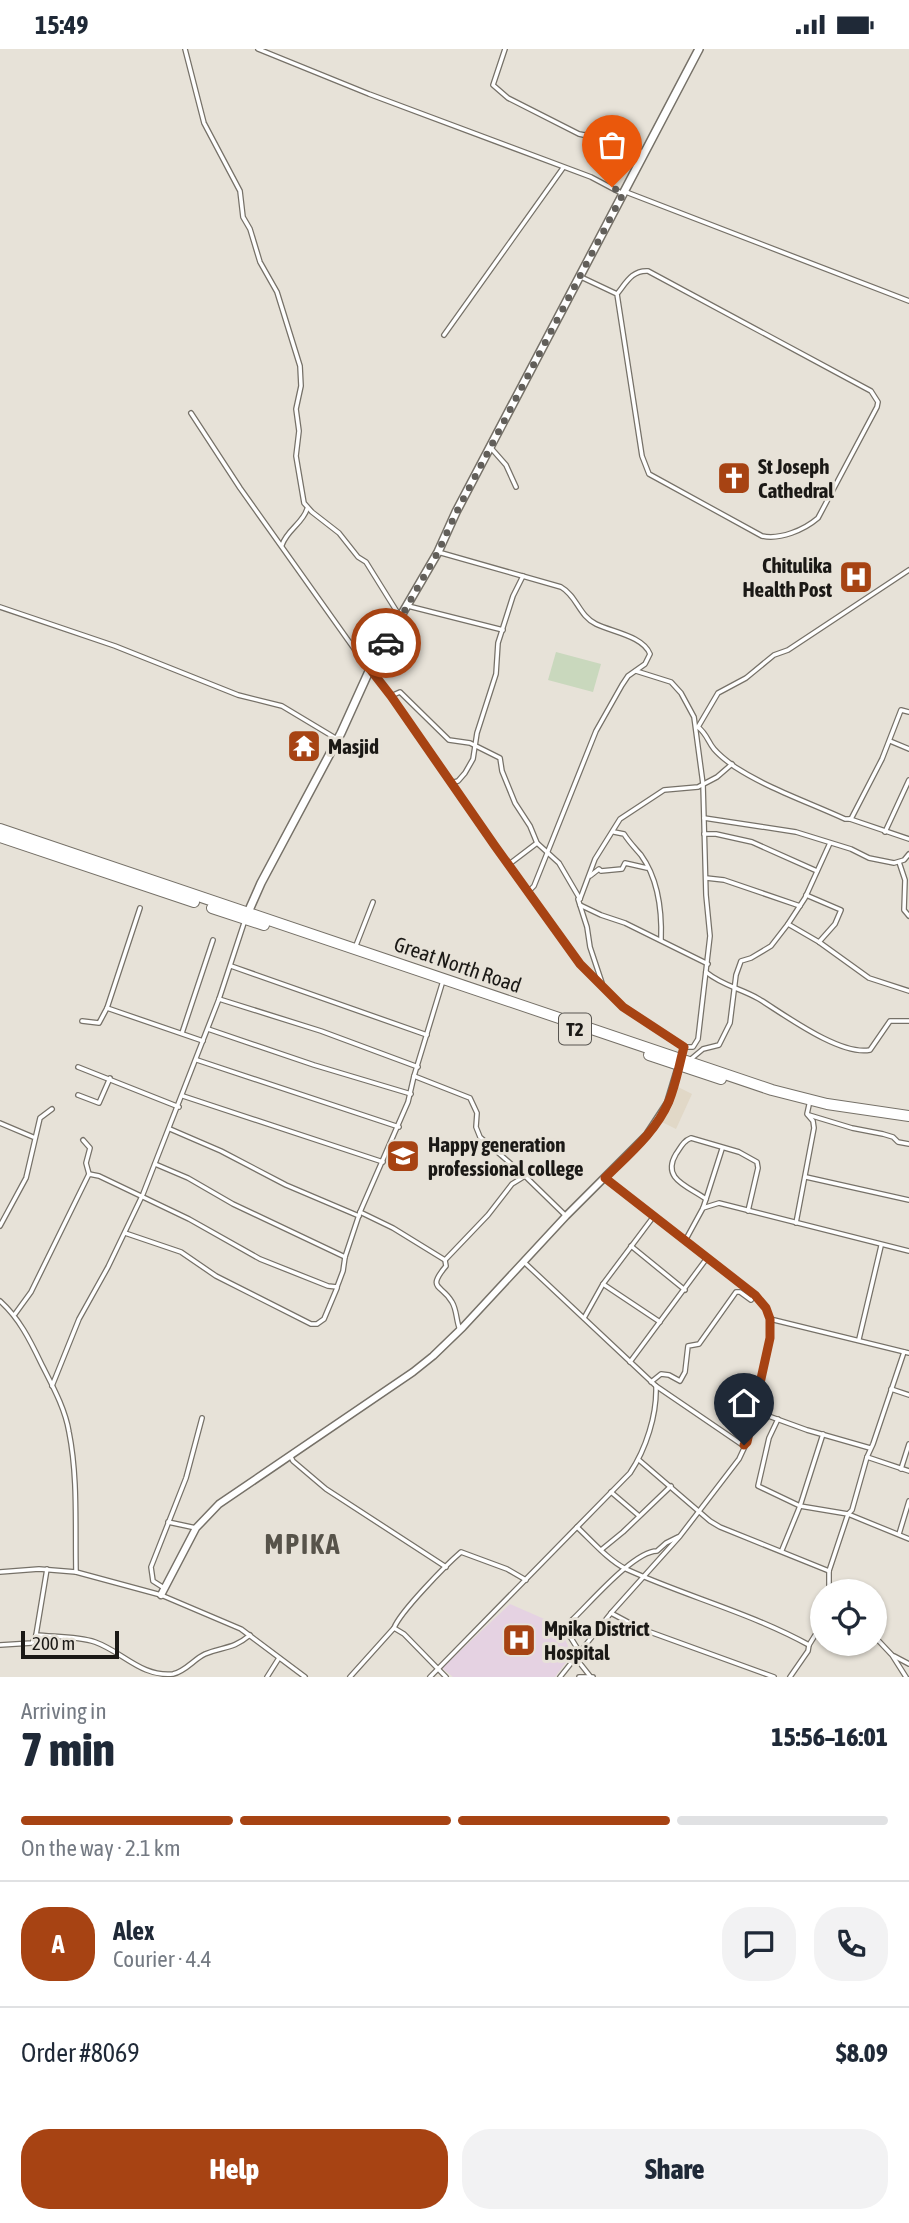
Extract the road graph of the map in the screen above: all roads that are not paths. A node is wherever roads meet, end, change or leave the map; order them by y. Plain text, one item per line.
1 (185, 49) edge
2 (258, 49) edge
3 (505, 49) edge
4 (699, 49) edge
5 (642, 156) junction
6 (563, 168) junction
7 (624, 193) junction
8 (581, 277) junction
9 (617, 294) junction
10 (909, 301) edge
11 (444, 335) dead end
12 (191, 413) dead end
13 (490, 447) junction
14 (516, 487) dead end
15 (307, 507) junction
16 (282, 546) junction
17 (438, 552) junction
18 (909, 570) edge
19 (523, 576) junction
20 (406, 606) junction
21 (0, 607) edge
22 (401, 618) junction
23 (503, 630) junction
24 (370, 669) junction
25 (635, 671) junction
26 (391, 696) junction
27 (909, 712) edge
28 (697, 727) junction
29 (337, 739) junction
30 (888, 740) junction
31 (474, 745) junction
32 (909, 749) edge
33 (732, 764) junction
34 (909, 780) edge
35 (451, 783) junction
36 (703, 785) junction
37 (704, 818) junction
38 (849, 818) junction
39 (0, 829) edge
40 (614, 832) junction
41 (885, 832) junction
42 (704, 834) junction
43 (0, 837) edge
44 (909, 839) edge
45 (537, 843) junction
46 (830, 843) junction
47 (547, 853) junction
48 (909, 853) edge
49 (899, 862) junction
50 (508, 865) junction
51 (647, 868) junction
52 (818, 871) junction
53 (706, 878) junction
54 (587, 880) junction
55 (528, 892) junction
56 (806, 895) junction
57 (580, 899) junction
58 (373, 902) dead end
59 (580, 905) junction
60 (800, 906) junction
61 (140, 908) dead end
62 (247, 916) junction
63 (909, 916) edge
64 (788, 924) junction
65 (213, 940) dead end
66 (661, 941) junction
67 (819, 942) junction
68 (355, 950) junction
69 (708, 964) junction
70 (231, 966) junction
71 (706, 972) junction
72 (442, 984) junction
73 (602, 985) junction
74 (736, 988) junction
75 (909, 991) edge
76 (219, 999) junction
77 (107, 1008) junction
78 (82, 1021) dead end
79 (909, 1021) edge
80 (208, 1029) junction
81 (182, 1033) junction
82 (427, 1035) junction
83 (203, 1041) junction
84 (684, 1058) junction
85 (197, 1060) junction
86 (78, 1067) dead end
87 (418, 1067) junction
88 (414, 1076) junction
89 (110, 1079) junction
90 (411, 1094) junction
91 (78, 1095) dead end
92 (183, 1096) junction
93 (179, 1107) junction
94 (52, 1109) dead end
95 (808, 1110) junction
96 (909, 1116) edge
97 (0, 1123) edge
98 (909, 1123) edge
99 (400, 1127) junction
100 (170, 1129) junction
101 (34, 1137) junction
102 (83, 1140) dead end
103 (909, 1144) edge
104 (722, 1149) junction
105 (383, 1163) junction
106 (155, 1164) junction
107 (89, 1174) junction
108 (525, 1176) junction
109 (806, 1177) junction
110 (605, 1178) junction
111 (142, 1197) junction
112 (706, 1199) junction
113 (909, 1200) edge
114 (703, 1208) junction
115 (748, 1211) junction
116 (360, 1214) junction
117 (566, 1216) junction
118 (654, 1216) junction
119 (796, 1223) junction
120 (0, 1227) edge
121 (125, 1233) junction
122 (685, 1241) junction
123 (881, 1246) junction
124 (631, 1247) junction
125 (909, 1251) edge
126 (345, 1257) junction
127 (708, 1258) junction
128 (445, 1261) junction
129 (523, 1261) junction
130 (603, 1285) junction
131 (337, 1287) junction
132 (685, 1290) junction
133 (755, 1295) junction
134 (0, 1301) edge
135 (15, 1314) junction
136 (584, 1318) junction
137 (770, 1319) junction
138 (660, 1323) junction
139 (460, 1329) junction
140 (859, 1339) junction
141 (906, 1352) edge
142 (630, 1362) junction
143 (651, 1382) junction
144 (52, 1386) junction
145 (656, 1386) junction
146 (890, 1389) junction
147 (909, 1395) edge
148 (752, 1410) junction
149 (202, 1418) dead end
150 (778, 1419) junction
151 (823, 1434) junction
152 (909, 1444) edge
153 (744, 1445) junction
154 (870, 1448) junction
155 (290, 1455) junction
156 (867, 1457) junction
157 (639, 1460) junction
158 (901, 1469) junction
159 (909, 1471) edge
160 (671, 1486) junction
161 (611, 1492) junction
162 (909, 1501) edge
163 (800, 1506) junction
164 (698, 1510) junction
165 (848, 1514) junction
166 (638, 1515) junction
167 (168, 1522) junction
168 (578, 1527) junction
169 (196, 1528) junction
170 (899, 1534) junction
171 (680, 1536) junction
172 (909, 1539) edge
173 (601, 1550) junction
174 (781, 1551) junction
175 (446, 1567) junction
176 (47, 1569) junction
177 (626, 1569) junction
178 (829, 1571) junction
179 (0, 1572) edge
180 (76, 1572) junction
181 (643, 1575) junction
182 (829, 1579) edge
183 (526, 1580) junction
184 (163, 1592) junction
185 (611, 1613) junction
186 (394, 1628) junction
187 (36, 1635) junction
188 (250, 1635) junction
189 (0, 1645) edge
190 (809, 1645) joint
191 (887, 1650) edge
192 (579, 1651) junction
193 (892, 1655) junction
194 (575, 1657) junction
195 (279, 1658) junction
196 (909, 1664) edge
197 (438, 1669) junction
198 (267, 1677) edge
199 (305, 1677) edge
200 (350, 1677) edge
201 (430, 1677) edge
202 (446, 1677) edge
203 (560, 1677) edge
204 (579, 1677) edge
205 (592, 1677) edge
206 (774, 1677) edge
207 (790, 1677) edge
208 (906, 1677) edge

1 - 15 street
2 - 6 street
3 - 5 street
4 - 5 main road
5 - 7 main road
6 - 7 street
6 - 11 street
7 - 8 main road
7 - 10 street
8 - 9 street
8 - 13 main road
9 - 9 street
12 - 16 street
13 - 14 street
13 - 17 main road
15 - 16 street
15 - 22 street
16 - 24 street
17 - 19 street
17 - 20 main road
18 - 28 street
19 - 23 street
19 - 25 street
20 - 22 main road
20 - 23 street
21 - 29 street
22 - 24 main road
23 - 31 street
24 - 26 street
24 - 29 main road
25 - 28 street
25 - 47 street
26 - 31 street
26 - 35 street
27 - 30 street
28 - 33 street
28 - 36 street
29 - 62 main road
30 - 32 street
30 - 38 street
31 - 35 street
31 - 45 street
33 - 36 street
33 - 38 street
34 - 41 street
35 - 50 street
36 - 37 street
36 - 40 street
37 - 42 street
37 - 46 street
38 - 41 street
39 - 62 highway, Great North Road / T2
40 - 51 street
40 - 54 street
41 - 44 street
42 - 52 street
42 - 53 street
43 - 62 highway, Great North Road / T2
45 - 47 street
45 - 50 street
46 - 49 street
46 - 52 street
47 - 55 street
47 - 57 street
48 - 49 street
49 - 63 street
50 - 55 street
51 - 54 street
51 - 66 street
52 - 56 street
53 - 60 street
53 - 69 street
54 - 57 street
55 - 73 street
56 - 60 street
56 - 67 street
57 - 59 street
58 - 68 street
59 - 66 street
59 - 73 street
60 - 64 street
61 - 77 street
62 - 68 highway, Great North Road / T2
62 - 70 street
62 - 72 highway, Great North Road / T2
64 - 67 street
64 - 74 street
65 - 81 street
66 - 69 street
67 - 75 street
68 - 84 highway, Great North Road / T2
69 - 71 street
70 - 76 street
70 - 82 street
71 - 74 street
71 - 84 street
72 - 82 street
72 - 84 highway, Great North Road / T2
73 - 84 street
74 - 79 street
74 - 84 street
76 - 80 street
76 - 87 street
77 - 78 street
77 - 81 street
80 - 83 street
80 - 90 street
81 - 83 street
82 - 87 street
83 - 85 street
84 - 95 highway, Great North Road / T2
84 - 96 highway, Great North Road / T2
84 - 110 main road
85 - 92 street
85 - 99 street
86 - 89 street
87 - 88 street
88 - 90 street
88 - 108 street
89 - 91 street
89 - 93 street
90 - 99 street
92 - 93 street
92 - 105 street
93 - 100 street
94 - 101 street
95 - 98 highway, Great North Road / T2
95 - 103 street
95 - 109 street
97 - 101 street
99 - 105 street
100 - 106 street
100 - 116 street
101 - 120 street
102 - 107 street
104 - 112 street
104 - 112 street
104 - 115 street
105 - 116 street
106 - 111 street
106 - 126 street
107 - 111 street
107 - 135 street
108 - 117 street
108 - 128 street
109 - 113 street
109 - 119 street
110 - 117 main road
110 - 118 street
111 - 121 street
111 - 131 street
112 - 114 street
114 - 115 street
114 - 122 street
115 - 119 street
116 - 126 street
116 - 128 street
117 - 129 main road
118 - 122 street
118 - 124 street
119 - 123 street
121 - 131 street
121 - 144 street
122 - 127 street
123 - 125 street
123 - 140 street
124 - 130 street
124 - 132 street
126 - 131 street
127 - 132 street
127 - 133 street
128 - 139 street
129 - 136 street
129 - 139 main road
130 - 136 street
130 - 138 street
132 - 138 street
133 - 137 street
133 - 143 street
134 - 135 street
135 - 144 street
136 - 142 street
137 - 140 street
137 - 148 street
138 - 142 street
139 - 155 main road
140 - 141 street
141 - 146 street
142 - 143 street
143 - 145 street
144 - 180 street
145 - 153 street
145 - 157 street
146 - 147 street
146 - 154 street
148 - 150 street
148 - 153 street
149 - 167 street
150 - 151 street
150 - 163 street
151 - 154 street
151 - 163 street
152 - 158 street
153 - 164 street
154 - 156 street
155 - 169 main road
155 - 175 street
156 - 158 street
156 - 165 street
157 - 160 street
157 - 161 street
158 - 159 street
160 - 164 street
160 - 166 street
161 - 166 street
161 - 168 street
162 - 170 street
163 - 165 street
163 - 174 street
164 - 171 street
164 - 174 street
165 - 170 street
165 - 178 street
166 - 173 street
167 - 169 street
167 - 184 street
168 - 173 street
168 - 183 street
169 - 184 main road
170 - 172 street
171 - 177 street
171 - 181 street
173 - 177 street
174 - 178 street
175 - 183 street
175 - 186 street
176 - 179 street
176 - 180 street
176 - 187 street
177 - 181 street
177 - 192 street
178 - 182 street
180 - 184 street
181 - 185 street
181 - 190 street
183 - 197 street
184 - 188 street
185 - 192 street
185 - 206 street
186 - 197 street
186 - 200 street
187 - 188 street
187 - 189 street
188 - 195 street
190 - 207 street
191 - 193 street
192 - 194 street
193 - 196 street
193 - 208 street
194 - 203 street
194 - 205 street
195 - 198 street
195 - 199 street
197 - 201 street
197 - 202 street
204 - 205 street

